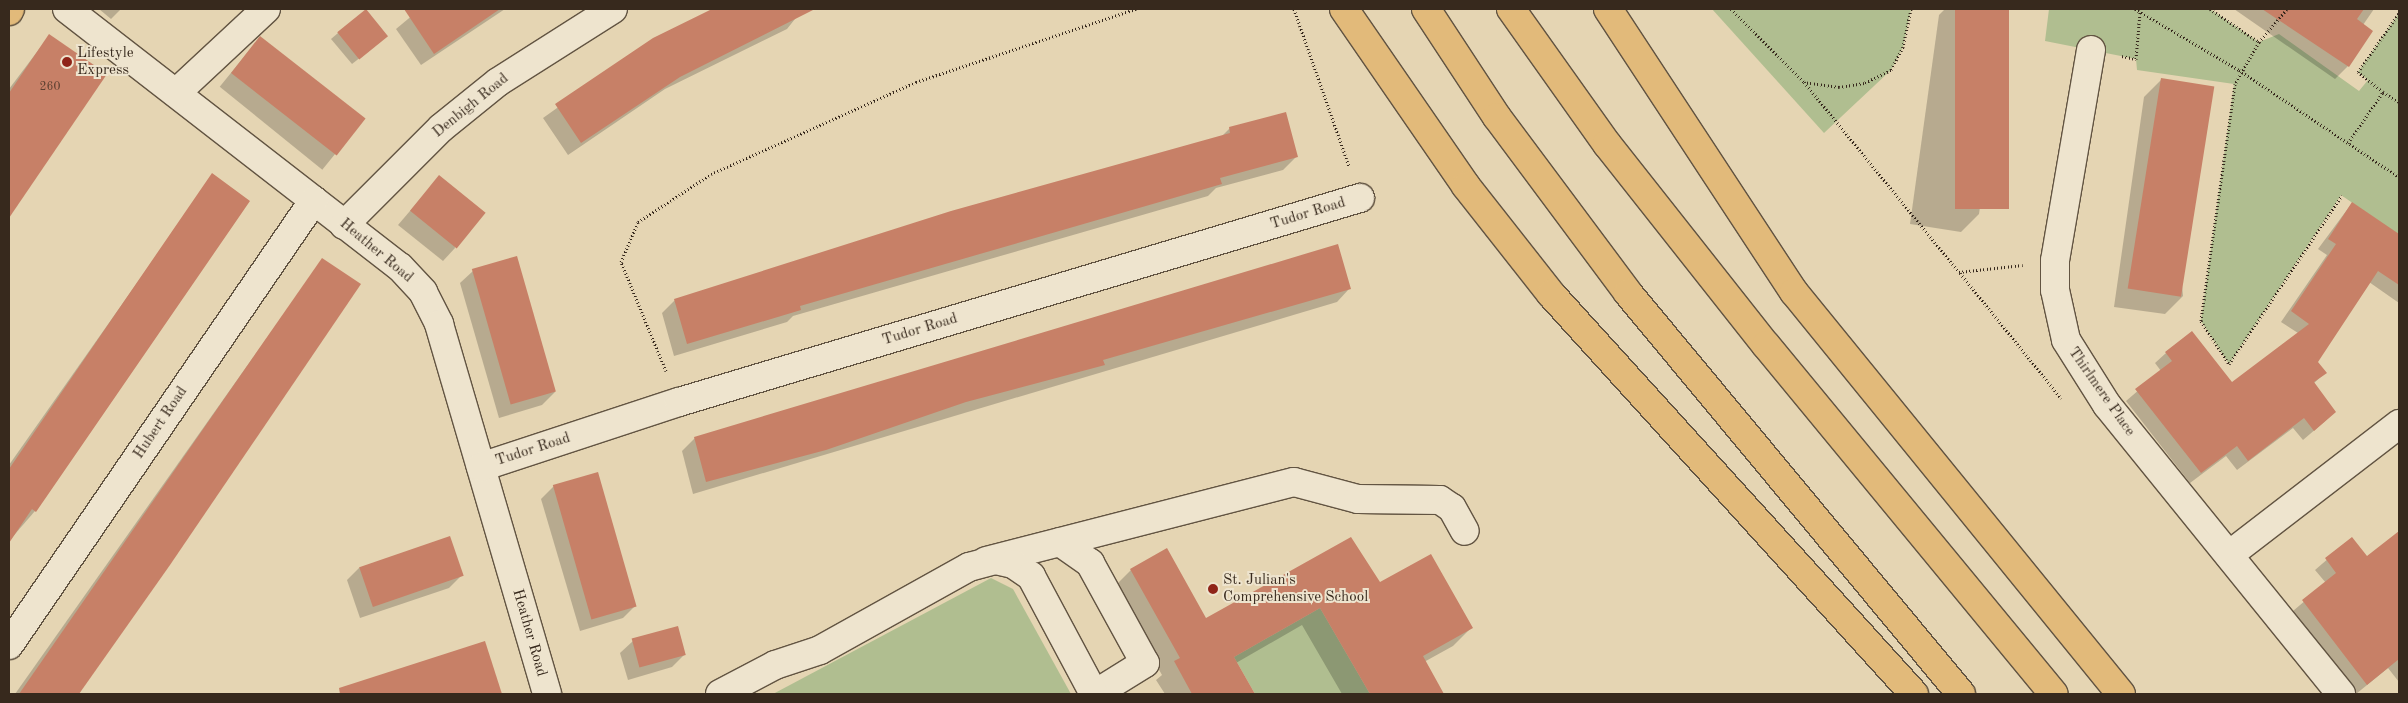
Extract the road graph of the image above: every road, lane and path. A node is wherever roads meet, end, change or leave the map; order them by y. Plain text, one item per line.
1 (67, 9) edge
2 (266, 9) edge
3 (613, 9) edge
4 (1136, 9) edge
5 (1294, 9) edge
6 (1344, 9) edge
7 (1426, 9) edge
8 (1511, 9) edge
9 (1608, 9) edge
10 (1730, 9) edge
11 (1911, 9) edge
12 (2135, 9) edge
13 (2210, 9) edge
14 (2287, 9) edge
15 (2140, 12) junction
16 (2399, 13) edge
17 (2259, 42) junction
18 (2091, 50) joint
19 (2239, 70) junction
20 (1804, 82) junction
21 (2383, 92) junction
22 (176, 93) junction
23 (2399, 102) edge
24 (2348, 143) junction
25 (2399, 177) edge
26 (2342, 195) dead end
27 (1360, 198) joint
28 (314, 200) junction
29 (344, 224) junction
30 (2055, 261) junction
31 (1959, 272) junction
32 (2064, 401) dead end
33 (679, 402) junction
34 (2399, 424) edge
35 (481, 467) junction
36 (1465, 531) dead end
37 (1060, 542) junction
38 (2229, 555) junction
39 (986, 561) junction
40 (9, 645) edge
41 (547, 694) edge
42 (720, 694) edge
43 (1094, 694) edge
44 (1914, 694) edge
45 (1961, 694) edge
46 (2054, 694) edge
47 (2121, 694) edge
48 (2341, 694) edge

1 - 22 street, Heather Road
2 - 22 street
3 - 29 street, Denbigh Road
4 - 33 path
5 - 27 path
6 - 44 highway
7 - 45 highway
8 - 46 highway
9 - 47 highway
10 - 20 path
11 - 20 path
12 - 15 path
13 - 17 path
14 - 17 path
15 - 18 path
15 - 19 path
16 - 21 path
17 - 19 path
18 - 30 street, Thirlmere Place
19 - 24 path
19 - 26 path
20 - 31 path
21 - 23 path
21 - 24 path
22 - 28 street, Heather Road
24 - 25 path
27 - 33 street, Tudor Road
28 - 29 street, Heather Road
28 - 40 street, Hubert Road
29 - 35 street, Heather Road
30 - 31 path
30 - 38 street, Thirlmere Place
31 - 32 path
33 - 35 street, Tudor Road
34 - 38 street
35 - 41 street, Heather Road
36 - 37 street
37 - 39 street
37 - 43 street
38 - 48 street, Thirlmere Place
39 - 42 street
39 - 43 street

